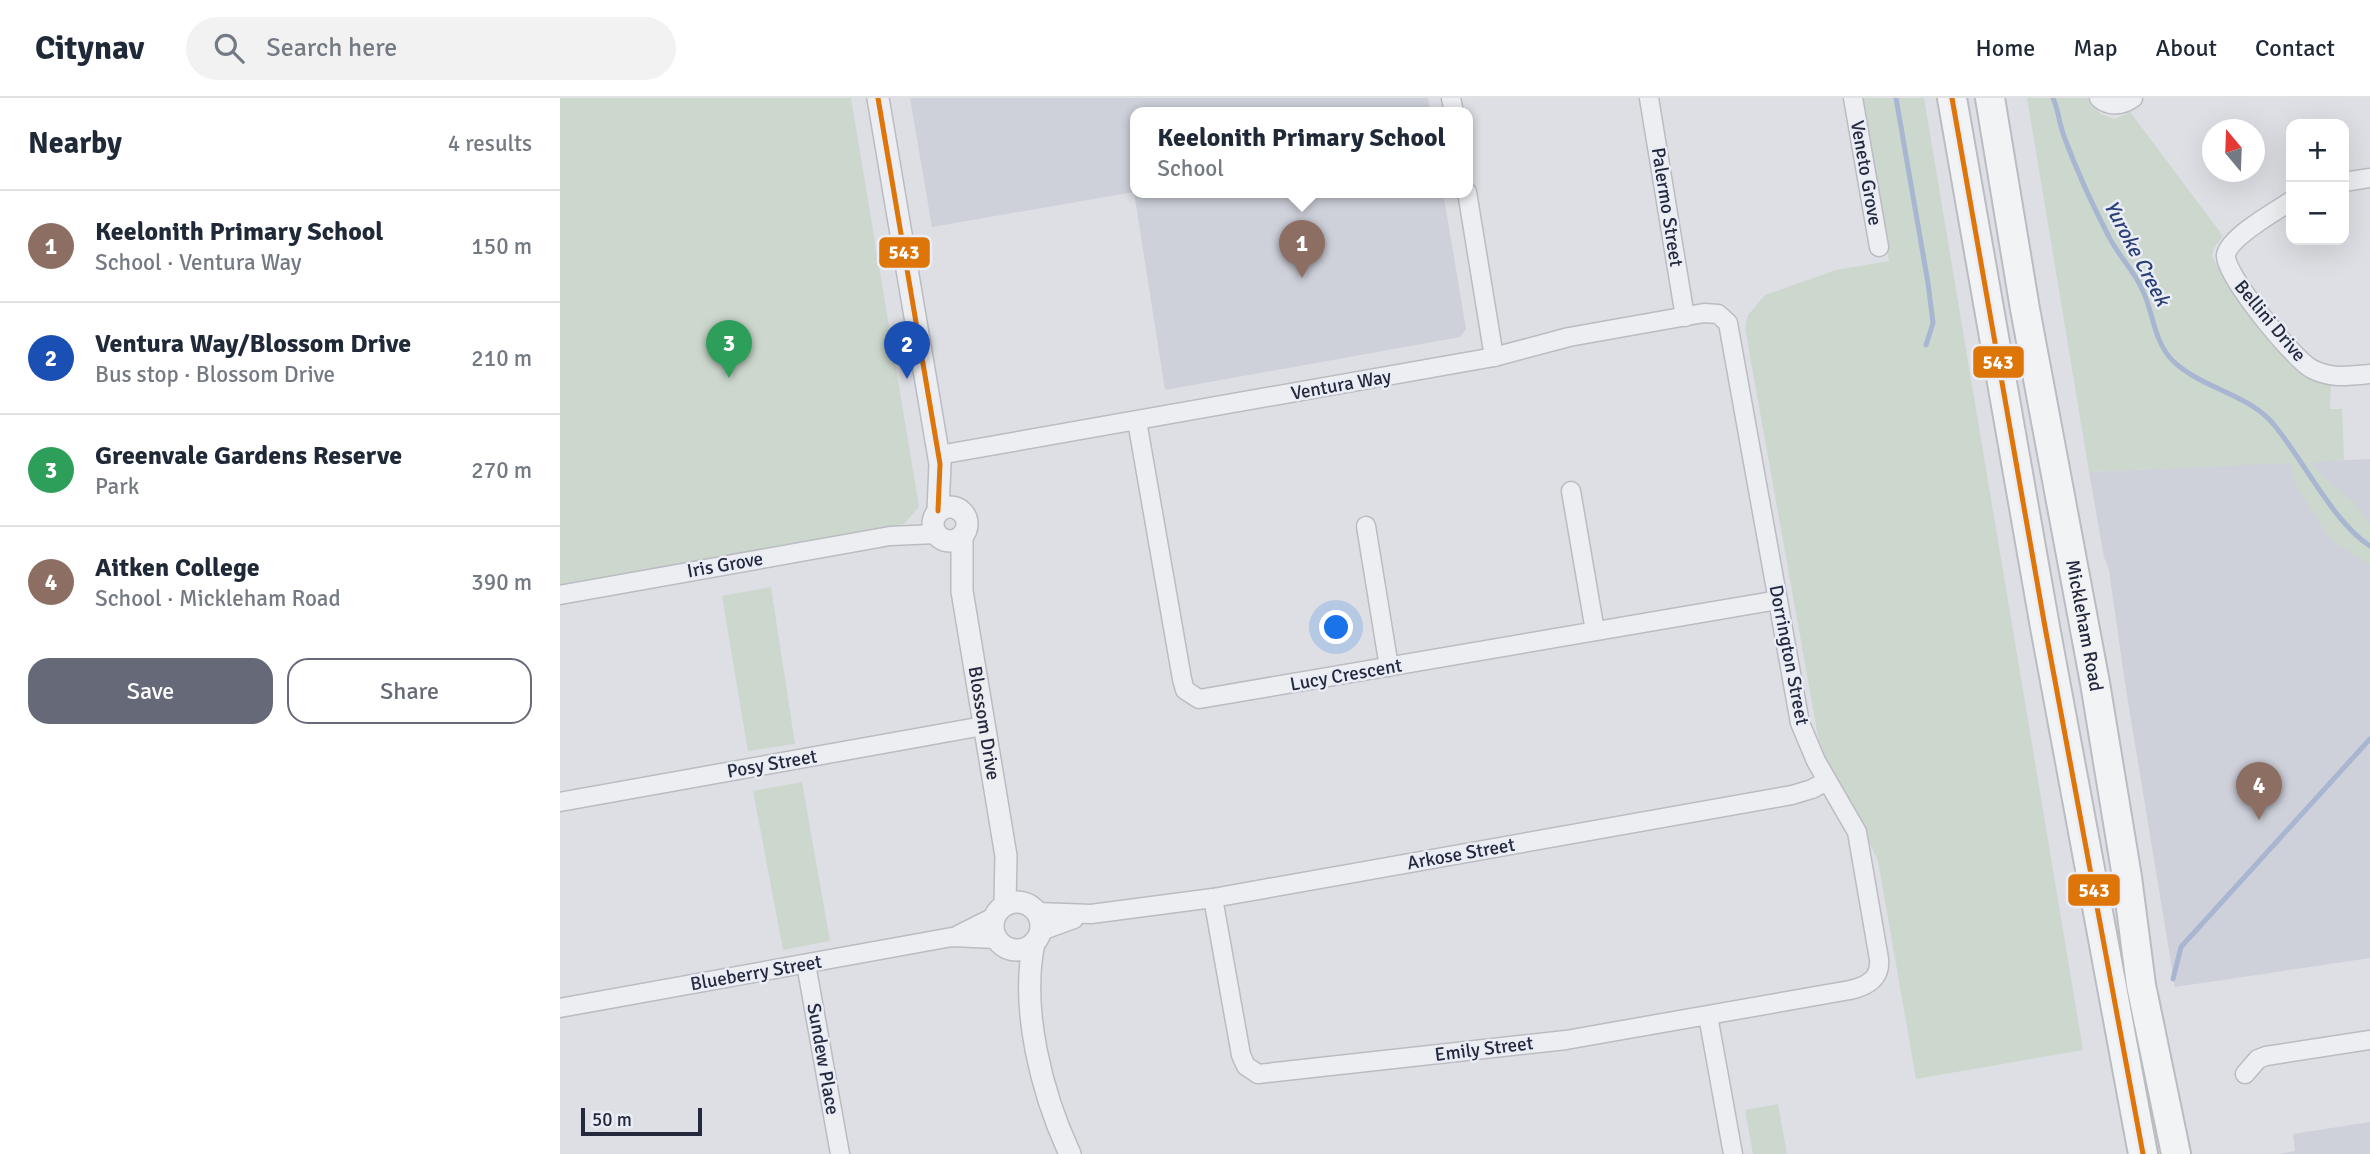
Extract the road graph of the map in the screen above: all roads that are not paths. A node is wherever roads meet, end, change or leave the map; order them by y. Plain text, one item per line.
1 (878, 98) edge
2 (1649, 98) edge
3 (1853, 98) edge
4 (1952, 98) edge
5 (1990, 98) edge
6 (2099, 98) edge
7 (2133, 98) edge
8 (2370, 178) edge
9 (2349, 181) edge
10 (1468, 198) edge
11 (2286, 204) edge
12 (1879, 247) dead end
13 (1685, 317) junction
14 (1731, 333) joint
15 (1494, 357) junction
16 (2370, 374) edge
17 (1137, 421) junction
18 (939, 459) junction
19 (1571, 491) dead end
20 (945, 525) junction
21 (1366, 526) dead end
22 (560, 595) edge
23 (1778, 600) junction
24 (1595, 631) junction
25 (1389, 667) junction
26 (983, 726) junction
27 (1827, 781) junction
28 (560, 802) edge
29 (1213, 898) junction
30 (1023, 918) junction
31 (952, 937) junction
32 (1001, 943) junction
33 (806, 964) junction
34 (1880, 964) joint
35 (1028, 992) junction
36 (560, 1009) edge
37 (1708, 1016) junction
38 (2370, 1040) edge
39 (2245, 1074) dead end
40 (840, 1154) edge
41 (1070, 1154) edge
42 (1733, 1154) edge
43 (2143, 1154) edge
44 (2176, 1154) edge

1 - 18 street, Blossom Drive
2 - 13 street, Palermo Street
3 - 12 street, Veneto Grove
4 - 43 main road, Mickleham Road
5 - 44 main road, Mickleham Road
6 - 7 street
8 - 9 street
10 - 15 street
11 - 16 street, Bellini Drive
13 - 14 street, Ventura Way
13 - 15 street, Ventura Way
14 - 23 street, Dorrington Street
15 - 17 street, Ventura Way
17 - 18 street, Ventura Way
17 - 25 street, Lucy Crescent
18 - 20 street, Blossom Drive
19 - 24 street
20 - 22 street, Iris Grove
20 - 26 street, Blossom Drive
21 - 25 street
23 - 24 street, Lucy Crescent
23 - 27 street, Dorrington Street
24 - 25 street, Lucy Crescent
26 - 28 street, Posy Street
26 - 30 street, Blossom Drive
27 - 29 street, Arkose Street
27 - 34 street, Dorrington Street
29 - 30 street, Arkose Street
29 - 37 street, Emily Street
30 - 31 street, Blueberry Street
30 - 32 street
30 - 32 street
30 - 35 street, Blossom Drive
31 - 32 street, Blueberry Street
31 - 33 street, Blueberry Street
32 - 35 street, Blossom Drive
33 - 36 street, Blueberry Street
33 - 40 street, Sundew Place
34 - 37 street, Emily Street
35 - 41 street, Blossom Drive
37 - 42 street
38 - 39 street

